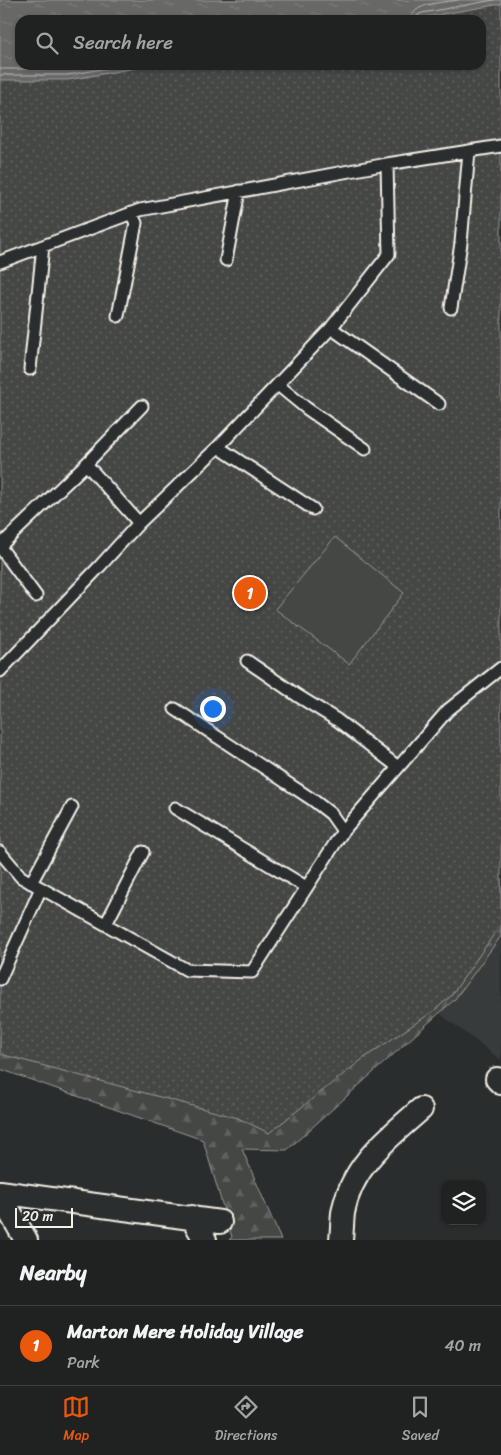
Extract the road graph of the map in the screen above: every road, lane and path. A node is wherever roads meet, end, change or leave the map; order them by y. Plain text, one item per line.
1 (501, 146) edge
2 (469, 151) junction
3 (387, 164) junction
4 (239, 191) junction
5 (131, 213) junction
6 (43, 246) junction
7 (226, 260) dead end
8 (0, 262) edge
9 (451, 308) dead end
10 (118, 316) dead end
11 (331, 328) junction
12 (30, 369) dead end
13 (278, 385) junction
14 (439, 404) dead end
15 (142, 406) dead end
16 (218, 447) junction
17 (365, 449) dead end
18 (86, 464) junction
19 (313, 509) dead end
20 (138, 523) junction
21 (0, 547) edge
22 (36, 596) dead end
23 (247, 661) dead end
24 (501, 668) edge
25 (0, 671) edge
26 (175, 709) dead end
27 (398, 768) junction
28 (72, 807) dead end
29 (175, 808) dead end
30 (342, 831) junction
31 (0, 852) edge
32 (143, 852) dead end
33 (36, 886) junction
34 (306, 887) junction
35 (106, 924) junction
36 (0, 979) edge
37 (421, 1109) dead end
38 (0, 1193) edge
39 (192, 1218) junction
40 (220, 1222) dead end
41 (26, 1240) edge
42 (205, 1240) edge
43 (341, 1240) edge

1 - 2 lane
2 - 3 lane
2 - 9 lane
3 - 4 lane
3 - 11 lane
4 - 5 lane
4 - 7 lane
5 - 6 lane
5 - 10 lane
6 - 8 lane
6 - 12 lane
11 - 13 lane
11 - 14 lane
13 - 16 lane
13 - 17 lane
15 - 18 lane
16 - 19 lane
16 - 20 lane
18 - 20 lane
18 - 21 lane
20 - 25 lane
21 - 22 lane
23 - 27 lane
24 - 27 lane
26 - 30 lane
27 - 30 lane
28 - 33 lane
29 - 34 lane
30 - 34 lane
31 - 33 lane
32 - 35 lane
33 - 35 lane
33 - 36 lane
34 - 35 lane
37 - 43 street
38 - 39 street
38 - 41 street
39 - 40 street
39 - 42 street

